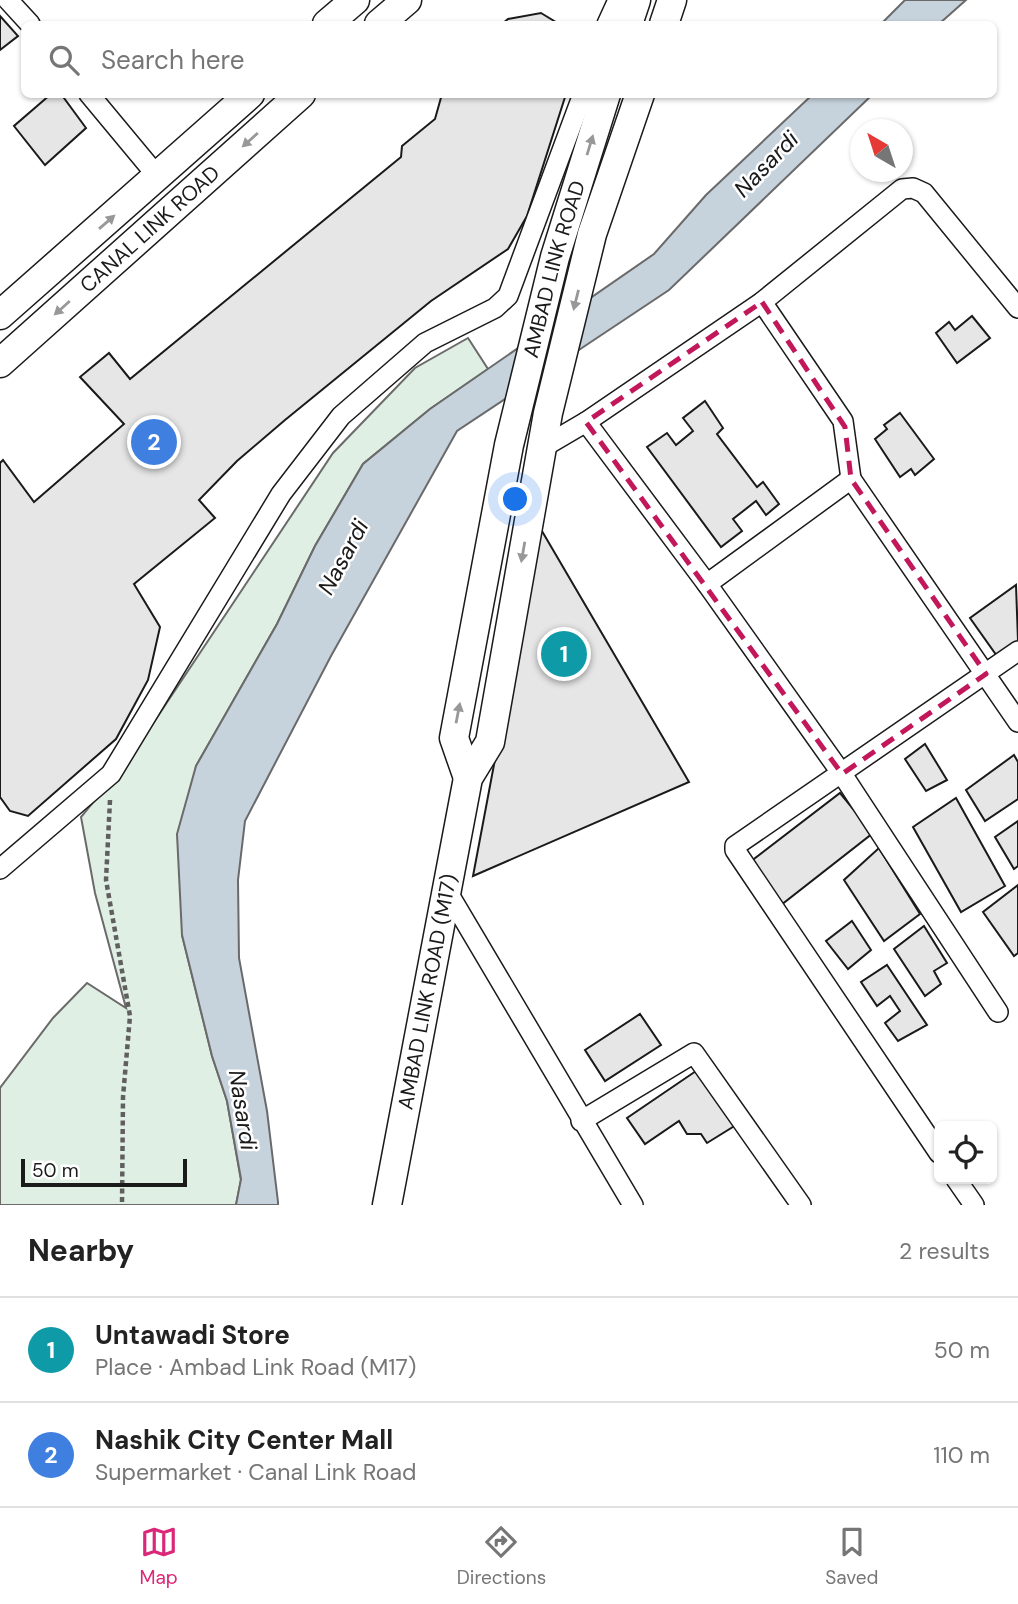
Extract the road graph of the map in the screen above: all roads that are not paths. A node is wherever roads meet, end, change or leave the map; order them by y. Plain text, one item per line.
1 (8, 0) edge
2 (355, 0) edge
3 (407, 0) edge
4 (618, 0) edge
5 (636, 0) edge
6 (672, 0) edge
7 (27, 21) edge
8 (330, 21) edge
9 (382, 21) edge
10 (608, 21) edge
11 (629, 21) edge
12 (665, 21) edge
13 (92, 98) edge
14 (246, 98) edge
15 (297, 98) edge
16 (582, 98) edge
17 (605, 98) edge
18 (639, 98) edge
19 (158, 177) junction
20 (762, 302) junction
21 (1018, 308) edge
22 (0, 315) edge
23 (0, 363) edge
24 (548, 412) joint
25 (586, 422) junction
26 (509, 445) joint
27 (540, 449) junction
28 (851, 479) junction
29 (707, 584) junction
30 (1018, 651) edge
31 (986, 674) junction
32 (1018, 722) edge
33 (842, 774) junction
34 (468, 778) junction
35 (2, 863) edge
36 (447, 891) junction
37 (998, 1012) dead end
38 (581, 1121) junction
39 (934, 1146) edge
40 (959, 1184) edge
41 (387, 1205) edge
42 (633, 1205) edge
43 (801, 1205) edge
44 (974, 1205) edge

1 - 7 street
2 - 8 main road
3 - 9 main road
4 - 10 street
5 - 11 main road
6 - 12 main road
13 - 19 street
14 - 19 main road, CANAL LINK ROAD
15 -> 23 main road, CANAL LINK ROAD
16 - 35 street
26 -> 17 main road, AMBAD LINK ROAD
18 -> 24 main road, AMBAD LINK ROAD
22 -> 19 main road, CANAL LINK ROAD
20 - 21 street
20 - 25 street
20 - 28 street
24 - 27 main road, AMBAD LINK ROAD (M17)
25 - 27 street
25 - 29 street
34 -> 26 main road, AMBAD LINK ROAD (M17)
27 -> 34 main road, AMBAD LINK ROAD (M17)
28 - 29 street
28 - 31 street
29 - 33 street
30 - 31 street
31 - 32 street
31 - 33 street
33 - 37 street
33 - 39 street
34 - 36 main road, AMBAD LINK ROAD (M17)
36 - 38 street
36 - 41 main road, AMBAD LINK ROAD (M17)
38 - 42 street
38 - 43 street
40 - 44 street

